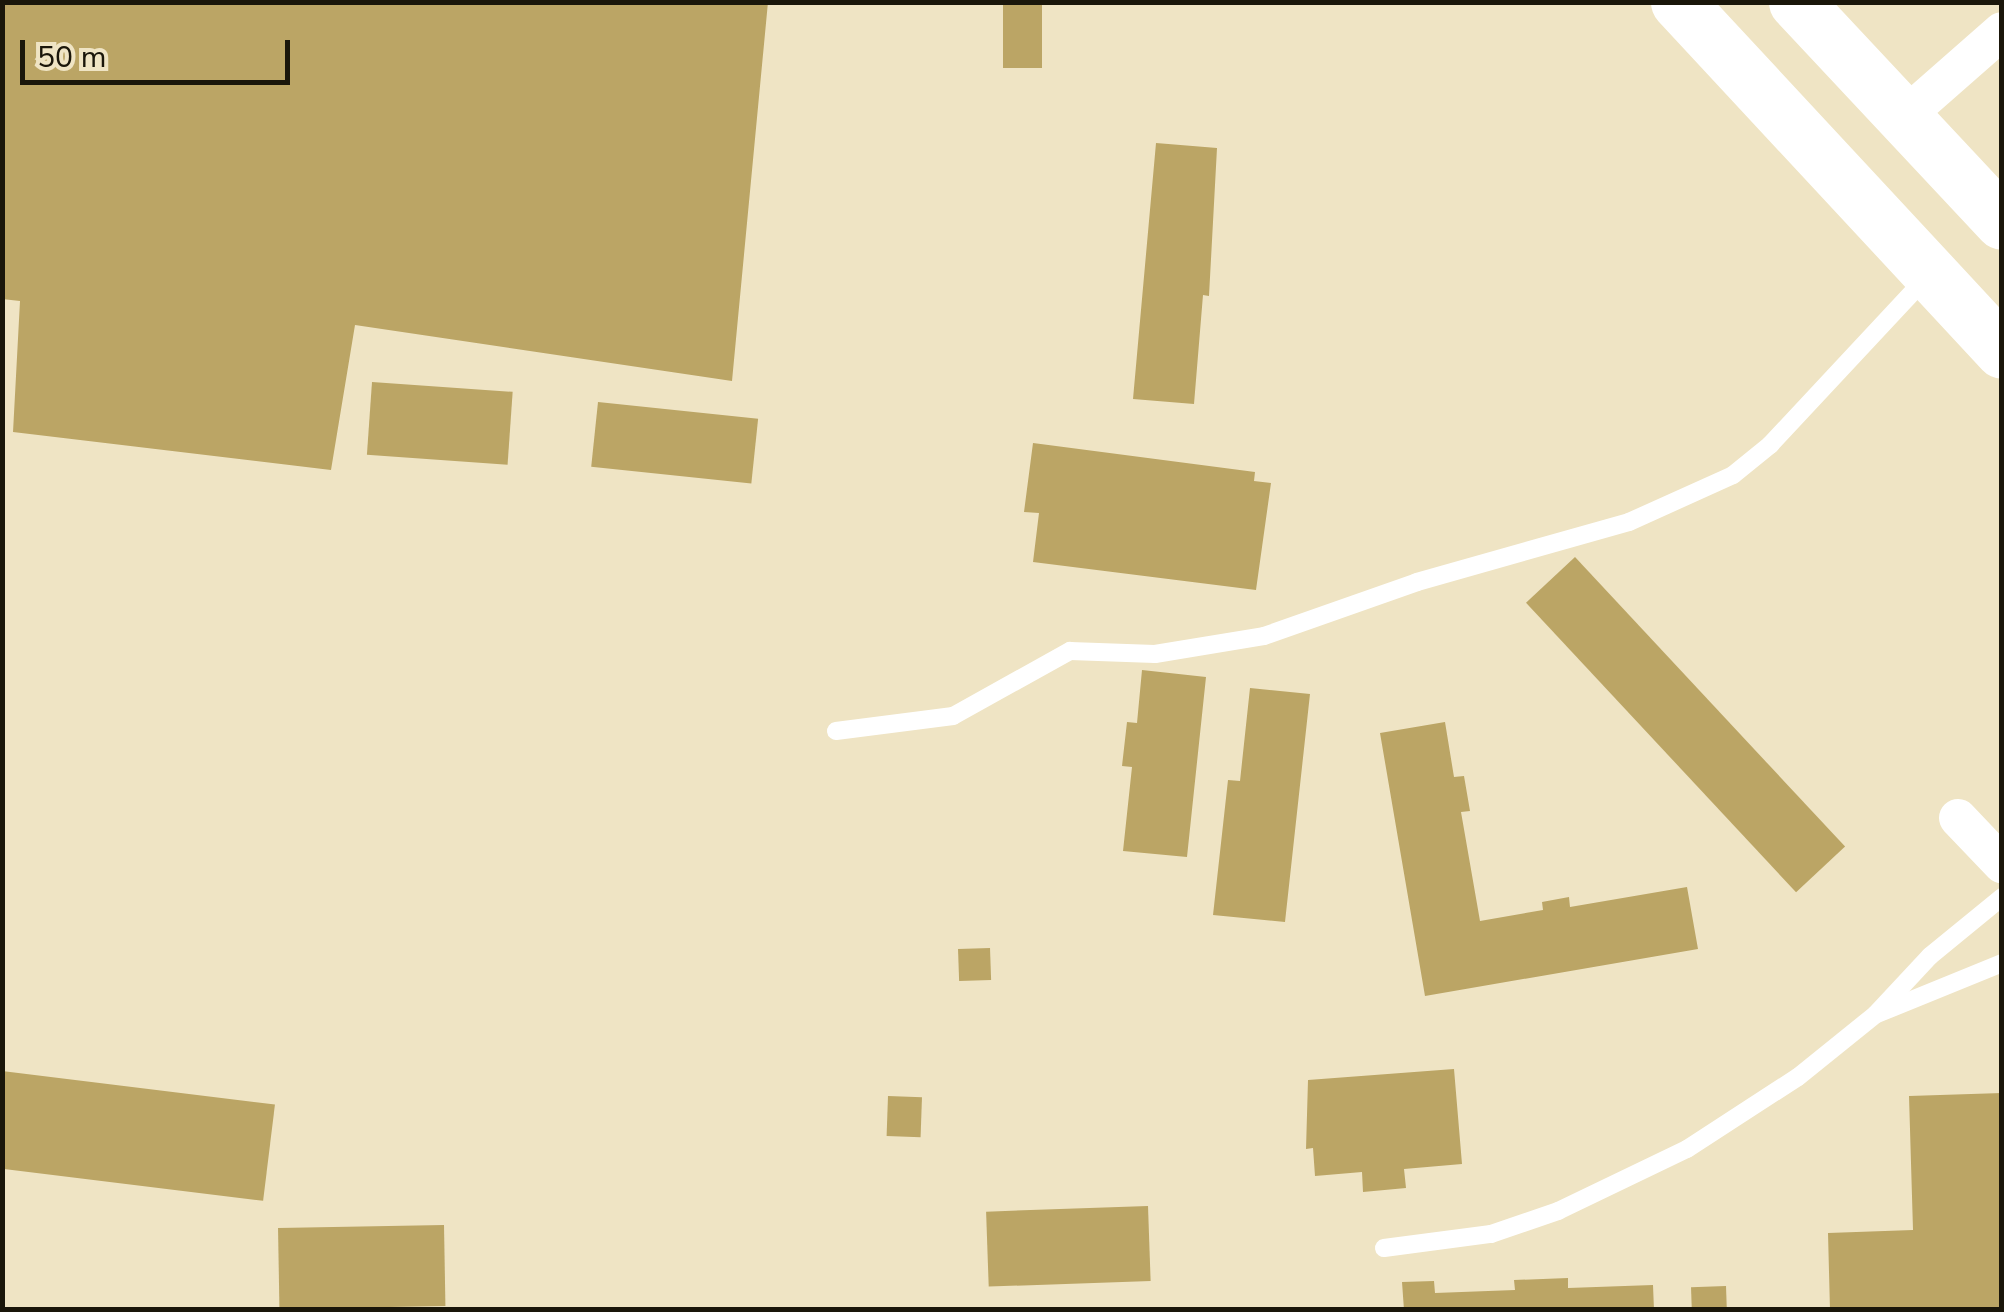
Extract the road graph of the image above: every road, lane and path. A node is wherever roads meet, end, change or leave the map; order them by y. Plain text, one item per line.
1 (1678, 2) edge
2 (1796, 2) edge
3 (2002, 30) edge
4 (1904, 117) junction
5 (1963, 181) junction
6 (2002, 222) edge
7 (1914, 258) junction
8 (2002, 350) edge
9 (836, 731) dead end
10 (1958, 818) dead end
11 (2002, 864) edge
12 (2002, 897) edge
13 (2002, 963) edge
14 (1876, 1014) junction
15 (1384, 1248) dead end

1 - 7 highway
2 - 4 highway
3 - 4 street
4 - 5 highway
5 - 6 highway
5 - 7 highway
7 - 8 highway
7 - 9 lane
10 - 11 street
12 - 14 lane
13 - 14 lane
14 - 15 lane

